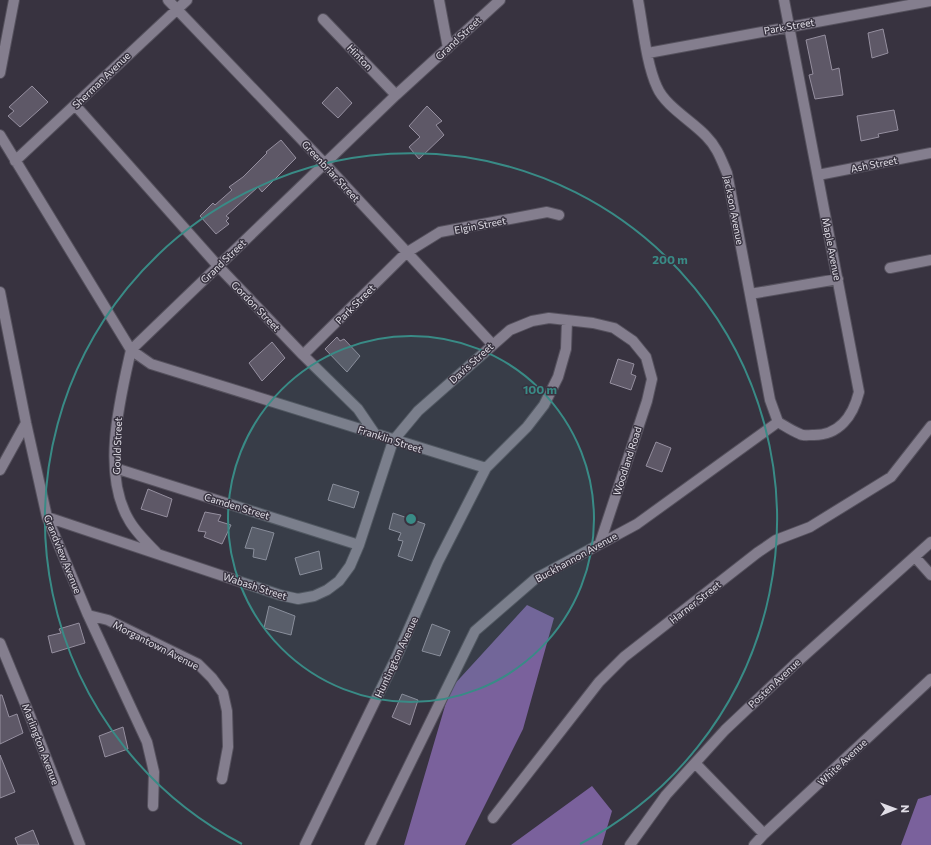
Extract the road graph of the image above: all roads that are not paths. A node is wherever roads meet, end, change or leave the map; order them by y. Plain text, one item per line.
1 (14, 0) edge
2 (168, 0) edge
3 (187, 0) edge
4 (439, 0) edge
5 (500, 0) edge
6 (638, 0) edge
7 (784, 0) edge
8 (931, 1) edge
9 (176, 9) junction
10 (323, 19) dead end
11 (788, 26) junction
12 (448, 48) junction
13 (648, 53) junction
14 (0, 73) edge
15 (396, 95) junction
16 (75, 105) junction
17 (0, 135) edge
18 (931, 153) edge
19 (15, 160) junction
20 (325, 164) junction
21 (818, 175) junction
22 (559, 216) dead end
23 (406, 253) junction
24 (931, 260) edge
25 (218, 266) junction
26 (890, 268) dead end
27 (838, 279) junction
28 (0, 292) edge
29 (750, 294) junction
30 (567, 320) junction
31 (492, 344) junction
32 (131, 350) junction
33 (303, 355) junction
34 (652, 379) joint
35 (778, 422) junction
36 (26, 423) junction
37 (931, 426) edge
38 (375, 434) junction
39 (393, 441) junction
40 (115, 468) junction
41 (486, 468) junction
42 (0, 470) edge
43 (47, 517) junction
44 (931, 542) edge
45 (600, 543) junction
46 (359, 545) junction
47 (158, 554) junction
48 (914, 557) junction
49 (931, 575) edge
50 (88, 616) junction
51 (0, 643) edge
52 (931, 679) edge
53 (695, 763) junction
54 (222, 779) dead end
55 (153, 806) dead end
56 (493, 818) dead end
57 (764, 834) junction
58 (80, 845) edge
59 (305, 845) edge
60 (370, 845) edge
61 (630, 845) edge
62 (754, 845) edge

1 - 14 street
2 - 9 street, Greenbriar Street
3 - 9 street, Sherman Avenue
4 - 12 street
5 - 12 street, Grand Street
6 - 13 street, Jackson Avenue
7 - 11 street, Maple Avenue
8 - 11 street, Park Street
9 - 16 street, Sherman Avenue
9 - 20 street, Greenbriar Street
10 - 15 street, Hinton
11 - 13 street, Park Street
11 - 21 street, Maple Avenue
12 - 15 street, Grand Street
13 - 29 street, Jackson Avenue
15 - 20 street, Grand Street
16 - 19 street, Sherman Avenue
16 - 25 street, Gordon Street
17 - 19 street
18 - 21 street, Ash Street
19 - 32 street
20 - 23 street, Greenbriar Street
20 - 25 street, Grand Street
21 - 27 street, Maple Avenue
22 - 23 street, Elgin Street
23 - 31 street, Greenbriar Street
23 - 33 street, Park Street
24 - 26 street
25 - 32 street, Grand Street
25 - 33 street, Gordon Street
27 - 29 street
27 - 35 street, Maple Avenue
28 - 36 street, Grandview Avenue
29 - 35 street, Jackson Avenue
30 - 31 street, Davis Street
30 - 34 street, Davis Street
30 - 41 street
31 - 39 street, Davis Street
32 - 38 street, Franklin Street
32 - 40 street, Gould Street
33 - 38 street, Gordon Street
34 - 45 street, Woodland Road
35 - 45 street, Buckhannon Avenue
36 - 42 street
36 - 43 street, Grandview Avenue
37 - 56 street, Harner Street
38 - 39 street, Franklin Street
39 - 41 street, Franklin Street
39 - 46 street, Wabash Street
40 - 46 street, Camden Street
40 - 47 street, Gould Street
41 - 59 street, Huntington Avenue
43 - 47 street, Wabash Street
43 - 50 street, Grandview Avenue
44 - 48 street, Posten Avenue
45 - 60 street, Buckhannon Avenue
46 - 47 street, Wabash Street
48 - 49 street
48 - 53 street, Posten Avenue
50 - 54 street, Morgantown Avenue
50 - 55 street, Grandview Avenue
51 - 58 street, Marlington Avenue
52 - 57 street, White Avenue
53 - 57 street
53 - 61 street, Posten Avenue
57 - 62 street, White Avenue

